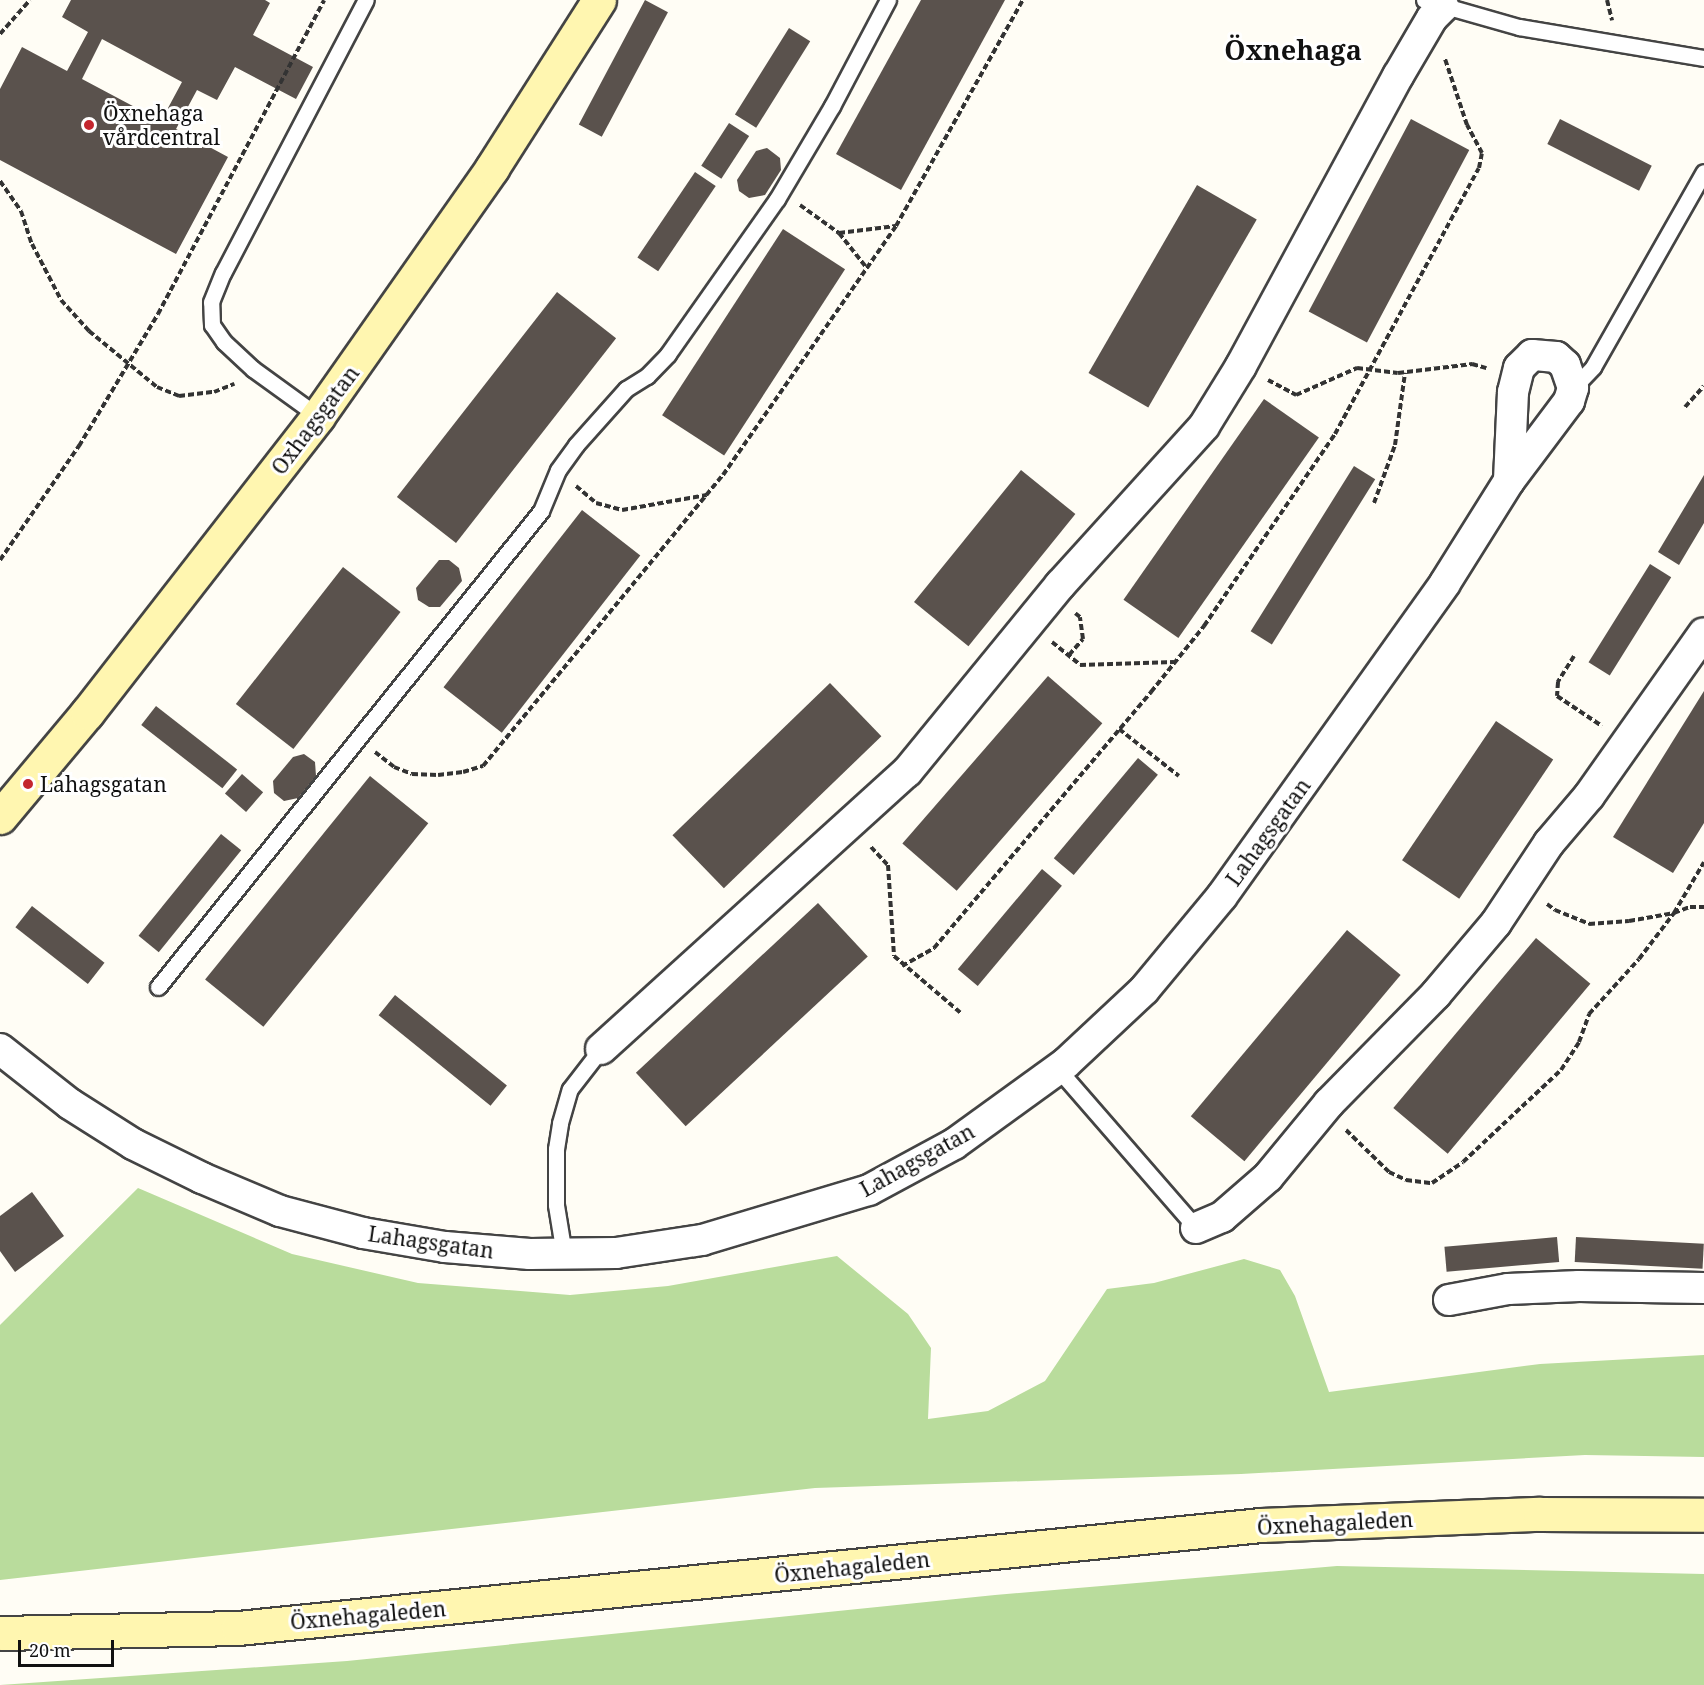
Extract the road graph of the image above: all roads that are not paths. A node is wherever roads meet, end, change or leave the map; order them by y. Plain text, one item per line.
1 (366, 0) edge
2 (598, 0) edge
3 (888, 0) edge
4 (1433, 8) edge
5 (1704, 58) edge
6 (1704, 172) edge
7 (1573, 388) junction
8 (318, 416) junction
9 (1509, 481) junction
10 (1704, 633) edge
11 (0, 817) edge
12 (158, 987) dead end
13 (0, 1049) edge
14 (601, 1049) joint
15 (1058, 1069) junction
16 (1196, 1228) joint
17 (564, 1254) junction
18 (1704, 1288) edge
19 (1449, 1300) dead end
20 (1704, 1515) edge
21 (0, 1633) edge

1 - 8 lane
2 - 8 street, Oxhagsgatan
3 - 12 lane
4 - 5 lane
4 - 14 street
6 - 7 lane
7 - 9 street, Lahagsgatan
7 - 9 street, Lahagsgatan
8 - 11 street, Oxhagsgatan
9 - 15 street, Lahagsgatan
10 - 16 street
13 - 17 street, Lahagsgatan
14 - 17 lane
15 - 16 lane
15 - 17 street, Lahagsgatan
18 - 19 street
20 - 21 street, Öxnehagaleden

